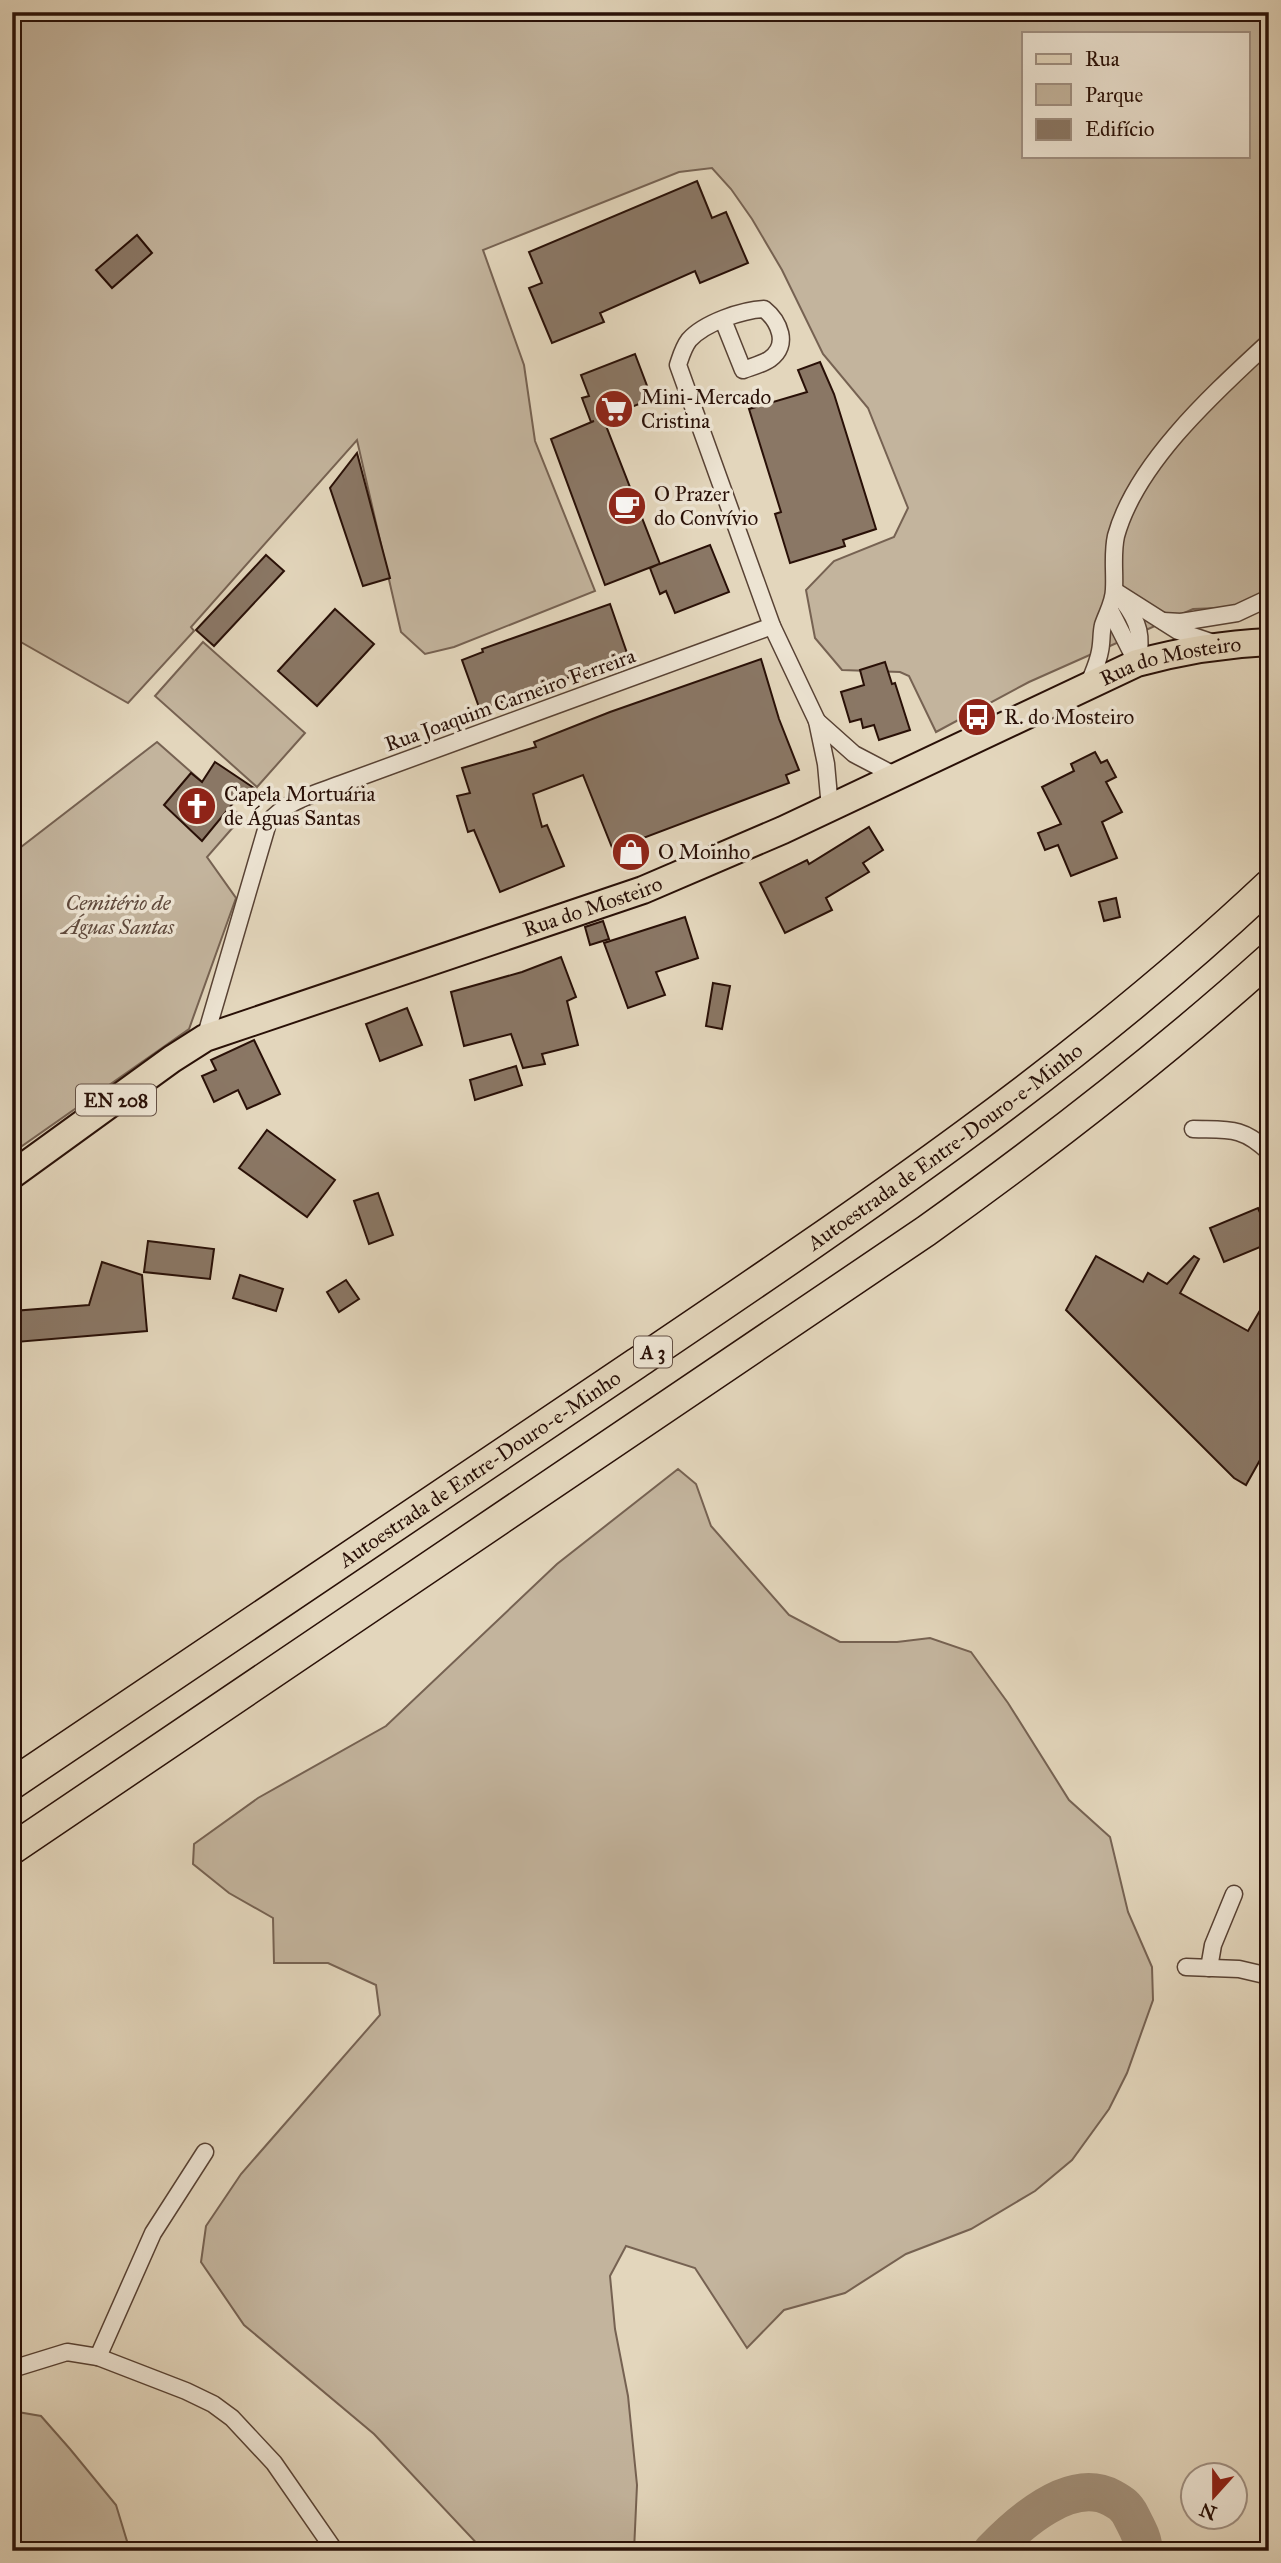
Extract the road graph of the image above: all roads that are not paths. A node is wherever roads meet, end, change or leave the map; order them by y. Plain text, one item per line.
1 (723, 320) dead end
2 (1269, 342) edge
3 (1115, 591) junction
4 (1269, 598) edge
5 (1110, 610) junction
6 (1158, 621) junction
7 (772, 626) junction
8 (1269, 642) edge
9 (1221, 644) junction
10 (1137, 663) junction
11 (1087, 686) junction
12 (817, 721) junction
13 (896, 776) junction
14 (830, 808) junction
15 (1269, 885) edge
16 (1269, 959) edge
17 (205, 1038) junction
18 (1193, 1129) dead end
19 (1269, 1152) edge
20 (12, 1175) edge
21 (12, 1784) edge
22 (12, 1849) edge
23 (1234, 1894) dead end
24 (1186, 1967) dead end
25 (1209, 1968) junction
26 (1269, 1976) edge
27 (205, 2152) dead end
28 (98, 2357) junction
29 (12, 2369) edge
30 (335, 2551) edge

1 - 7 street
2 - 3 street
3 - 5 street
3 - 6 street
3 - 10 street
4 - 6 street
5 - 10 street
5 - 11 street
6 - 9 street
7 - 12 street
7 - 17 street, Rua Joaquim Carneiro Ferreira
8 - 9 main road, Rua do Mosteiro / EN 208
9 - 10 main road, Rua do Mosteiro / EN 208
10 - 11 main road, Rua do Mosteiro / EN 208
11 - 13 main road, Rua do Mosteiro / EN 208
12 - 13 street
12 - 14 street
13 - 14 main road, Rua do Mosteiro / EN 208
14 - 17 main road, Rua do Mosteiro / EN 208
15 - 21 highway, Autoestrada de Entre-Douro-e-Minho / A 3
16 - 22 highway, A 3
17 - 20 main road, Rua do Mosteiro / EN 208
18 - 19 street
23 - 25 street
24 - 25 street
25 - 26 street
27 - 28 street
28 - 29 street
28 - 30 street

